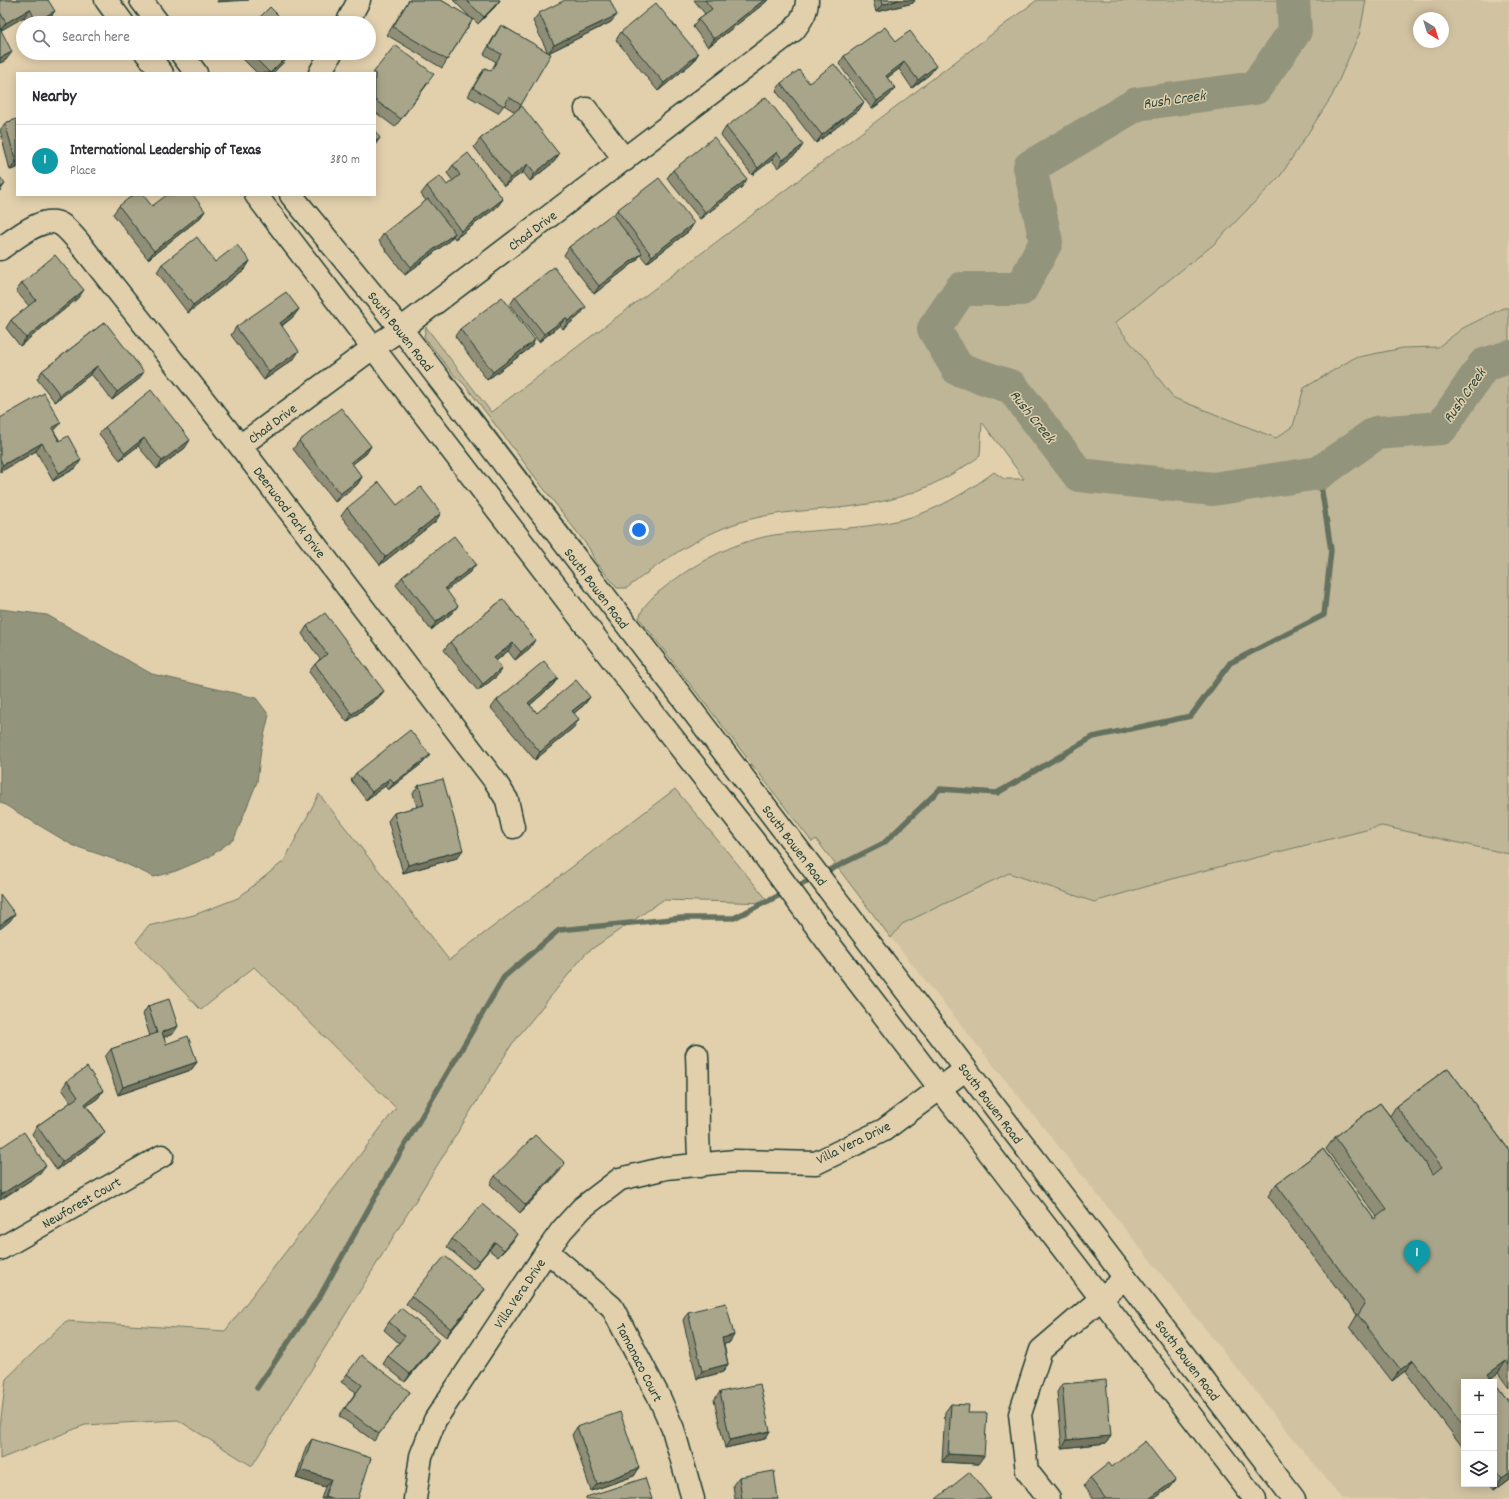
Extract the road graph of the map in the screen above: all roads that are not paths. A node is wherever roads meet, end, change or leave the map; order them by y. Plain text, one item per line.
1 (106, 0) edge
2 (141, 0) edge
3 (807, 0) edge
4 (118, 16) edge
5 (153, 16) edge
6 (152, 60) edge
7 (186, 60) edge
8 (327, 60) edge
9 (161, 72) edge
10 (195, 72) edge
11 (321, 72) edge
12 (586, 109) dead end
13 (625, 160) junction
14 (257, 196) edge
15 (292, 196) edge
16 (0, 249) edge
17 (401, 329) junction
18 (374, 348) junction
19 (240, 446) junction
20 (513, 827) dead end
21 (697, 1056) dead end
22 (965, 1070) junction
23 (941, 1088) junction
24 (162, 1156) dead end
25 (700, 1166) junction
26 (0, 1249) edge
27 (547, 1251) junction
28 (1125, 1278) junction
29 (1101, 1298) junction
30 (415, 1499) edge
31 (693, 1499) edge
32 (1049, 1499) edge
33 (1255, 1499) edge
34 (1294, 1499) edge

1 - 4 main road
2 - 5 main road
3 - 13 main road, Chad Drive
6 - 9 main road
7 - 10 main road
8 - 11 main road
12 - 13 main road
13 - 17 main road, Chad Drive
14 - 18 main road
15 - 17 main road, South Bowen Road
16 - 19 main road, Deerwood Park Drive
17 - 18 main road, Chad Drive
17 - 22 main road, South Bowen Road
18 - 19 main road, Chad Drive
18 - 23 main road
19 - 20 main road, Deerwood Park Drive
21 - 25 main road
22 - 23 main road, Villa Vera Drive
22 - 28 main road, South Bowen Road
23 - 25 main road, Villa Vera Drive
23 - 29 main road
24 - 26 main road, Newforest Court
25 - 27 main road, Villa Vera Drive
27 - 30 main road, Villa Vera Drive
27 - 31 main road, Tamanaco Court
28 - 29 main road
28 - 34 main road, South Bowen Road
29 - 32 main road
29 - 33 main road

